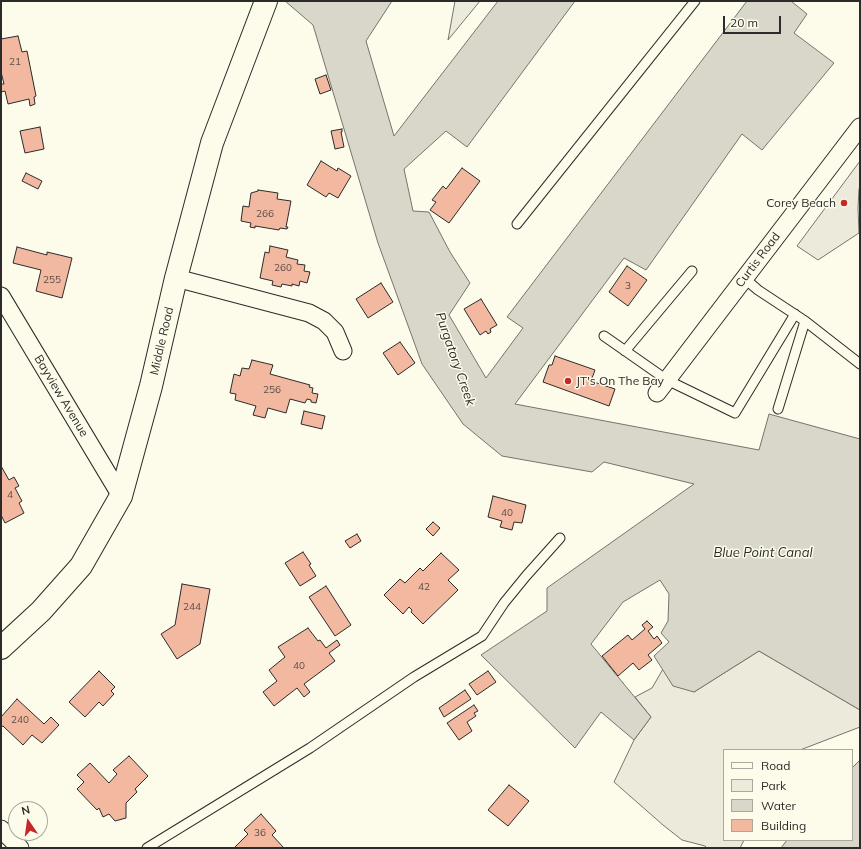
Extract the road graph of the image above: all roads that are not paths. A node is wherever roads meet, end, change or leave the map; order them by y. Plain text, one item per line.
1 (696, 1) edge
2 (264, 3) edge
3 (860, 127) edge
4 (517, 224) dead end
5 (692, 271) dead end
6 (176, 278) junction
7 (744, 278) junction
8 (1, 296) edge
9 (795, 314) junction
10 (805, 321) junction
11 (604, 336) dead end
12 (343, 350) dead end
13 (625, 351) junction
14 (860, 364) edge
15 (667, 380) junction
16 (657, 393) dead end
17 (778, 409) dead end
18 (121, 496) junction
19 (560, 538) dead end
20 (1, 648) edge
21 (1, 829) edge
22 (20, 848) edge
23 (147, 848) edge

1 - 4 lane
2 - 6 main road, Middle Road
3 - 7 street, Curtis Road
5 - 13 lane
6 - 12 street
6 - 18 main road, Middle Road
7 - 9 lane
7 - 15 street, Curtis Road
8 - 18 street, Bayview Avenue
9 - 10 lane
9 - 15 lane
10 - 14 lane
10 - 17 lane
11 - 13 lane
13 - 15 lane
15 - 16 street, Curtis Road
18 - 20 main road, Middle Road
19 - 23 lane
21 - 22 street

